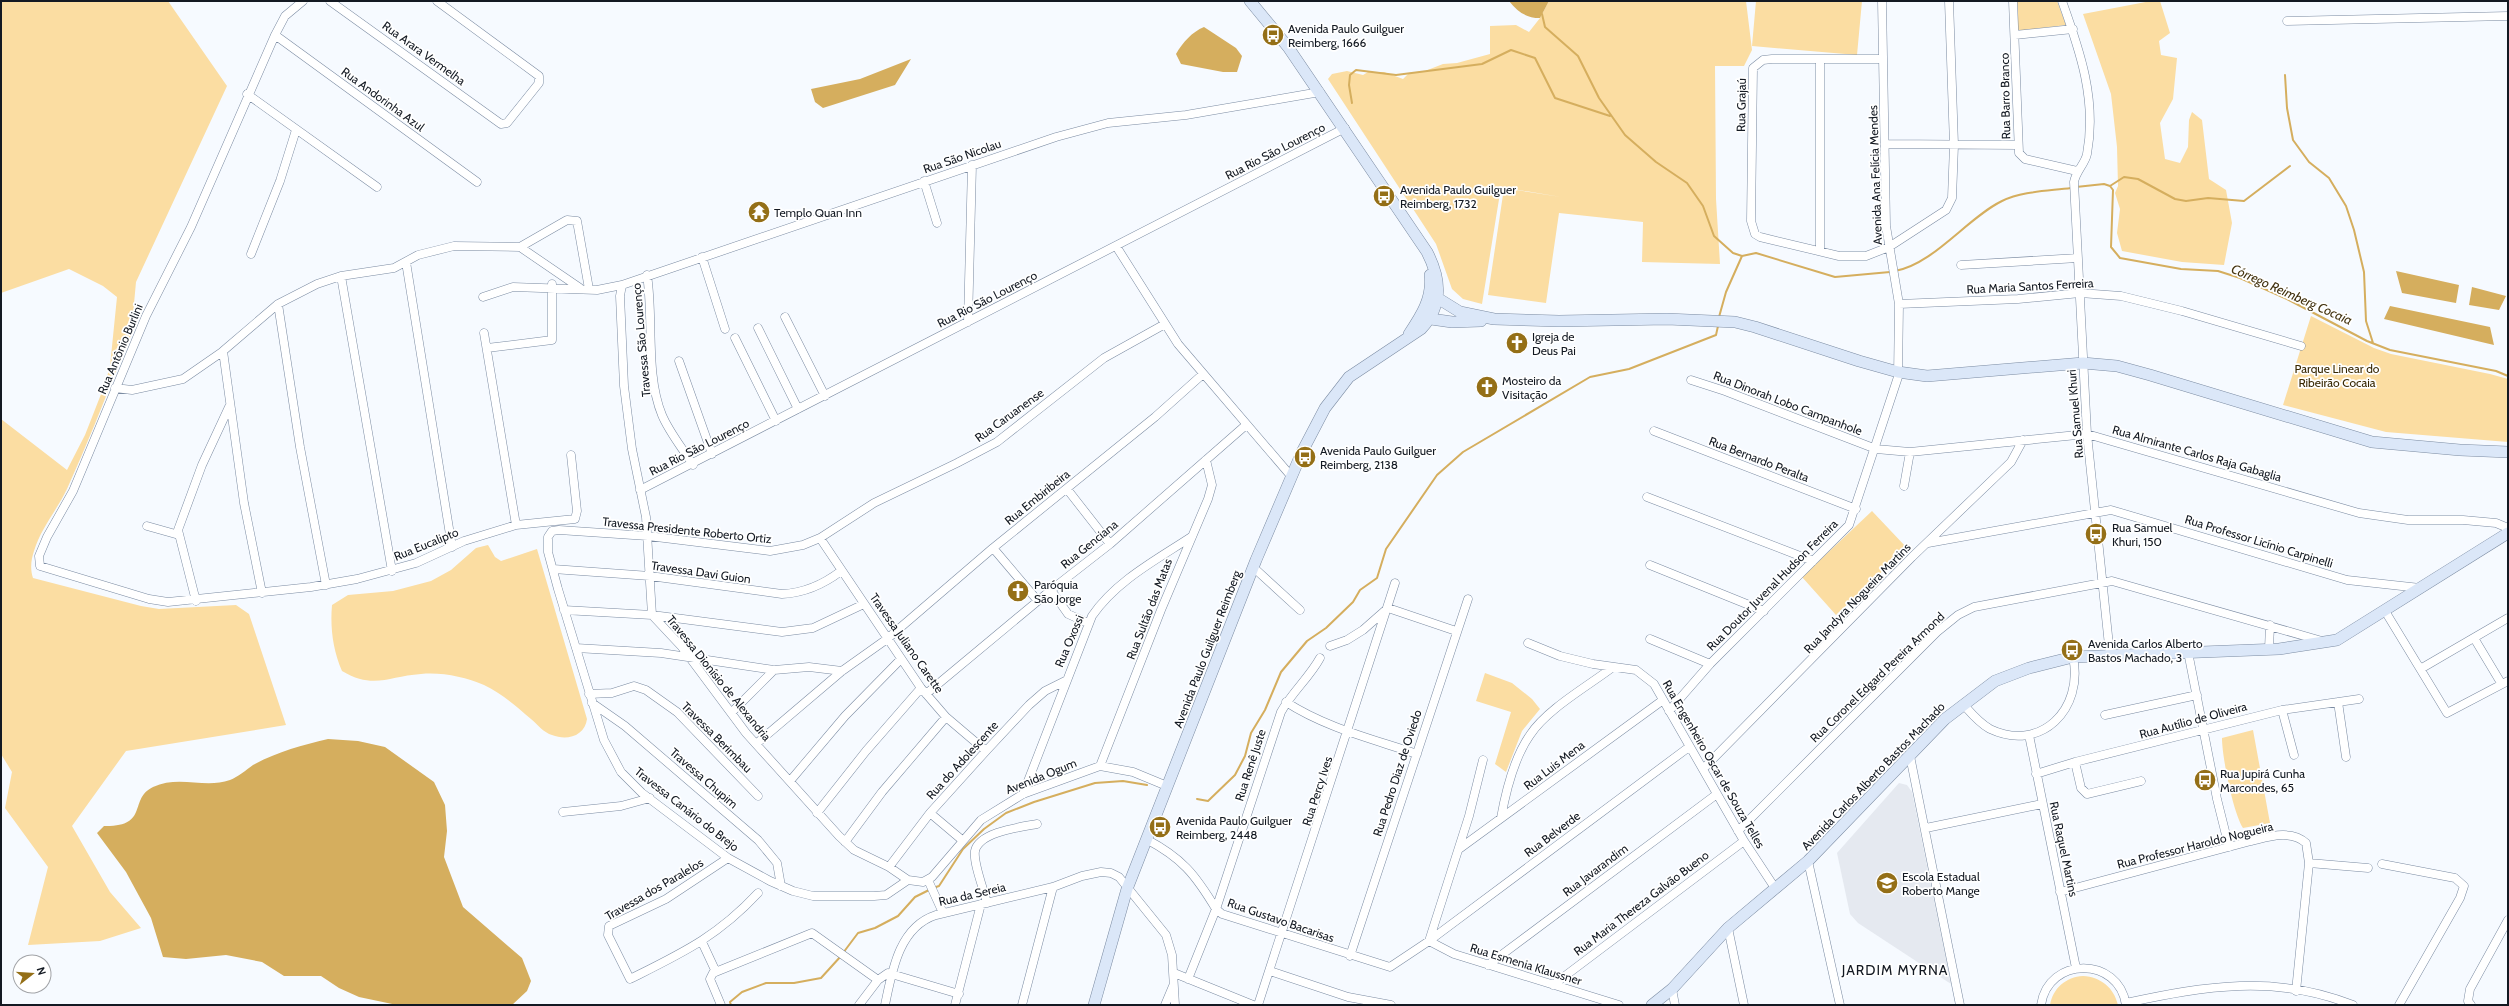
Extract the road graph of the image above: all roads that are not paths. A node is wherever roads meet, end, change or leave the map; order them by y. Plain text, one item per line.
1 (302, 1) edge
2 (330, 1) edge
3 (438, 1) edge
4 (1250, 1) edge
5 (1882, 1) edge
6 (1949, 1) edge
7 (2013, 1) edge
8 (2062, 1) edge
9 (2508, 16) edge
10 (2287, 21) dead end
11 (2073, 29) junction
12 (275, 35) junction
13 (2015, 35) junction
14 (1884, 59) junction
15 (1820, 60) junction
16 (1320, 92) junction
17 (247, 94) junction
18 (1345, 128) junction
19 (296, 130) junction
20 (1886, 144) junction
21 (1954, 145) junction
22 (2018, 145) junction
23 (972, 165) junction
24 (2077, 172) junction
25 (924, 181) junction
26 (477, 182) dead end
27 (377, 187) dead end
28 (937, 224) dead end
29 (1116, 246) junction
30 (520, 247) junction
31 (1889, 247) junction
32 (1820, 251) junction
33 (1427, 252) junction
34 (251, 254) dead end
35 (702, 257) junction
36 (2078, 258) junction
37 (406, 262) junction
38 (1961, 265) dead end
39 (647, 275) junction
40 (340, 276) junction
41 (622, 285) junction
42 (552, 286) junction
43 (580, 288) junction
44 (589, 290) junction
45 (2080, 293) junction
46 (483, 297) dead end
47 (1432, 300) junction
48 (278, 304) junction
49 (1899, 304) junction
50 (785, 317) dead end
51 (1431, 319) junction
52 (1494, 319) junction
53 (968, 322) junction
54 (1165, 324) junction
55 (758, 328) dead end
56 (725, 329) dead end
57 (484, 333) dead end
58 (735, 338) dead end
59 (1405, 340) junction
60 (2301, 346) dead end
61 (487, 348) junction
62 (222, 352) junction
63 (679, 361) dead end
64 (2083, 363) junction
65 (1898, 372) junction
66 (1203, 374) junction
67 (1691, 380) dead end
68 (115, 388) junction
69 (825, 396) junction
70 (229, 407) junction
71 (798, 409) junction
72 (776, 421) junction
73 (1246, 425) junction
74 (1654, 431) dead end
75 (2087, 434) junction
76 (2023, 440) junction
77 (1876, 449) junction
78 (1910, 452) junction
79 (2508, 452) edge
80 (712, 454) junction
81 (571, 455) dead end
82 (1206, 460) junction
83 (693, 465) junction
84 (1291, 476) junction
85 (1904, 486) dead end
86 (1067, 489) junction
87 (640, 490) junction
88 (1647, 497) dead end
89 (1856, 509) junction
90 (2096, 512) junction
91 (545, 521) junction
92 (516, 525) junction
93 (147, 526) dead end
94 (2508, 528) edge
95 (552, 532) junction
96 (2508, 533) edge
97 (179, 535) junction
98 (648, 536) junction
99 (1191, 537) junction
100 (820, 538) junction
101 (1928, 543) junction
102 (1110, 544) junction
103 (452, 547) junction
104 (993, 548) junction
105 (1813, 561) junction
106 (1650, 565) dead end
107 (1253, 567) junction
108 (553, 569) junction
109 (392, 571) junction
110 (841, 571) junction
111 (650, 576) junction
112 (2103, 581) junction
113 (1395, 583) dead end
114 (326, 585) junction
115 (2420, 588) junction
116 (1051, 590) junction
117 (262, 593) junction
118 (1468, 599) dead end
119 (196, 601) junction
120 (1038, 601) junction
121 (864, 604) junction
122 (1388, 608) junction
123 (564, 610) junction
124 (1300, 610) dead end
125 (1764, 611) junction
126 (2385, 611) junction
127 (652, 615) junction
128 (2508, 618) edge
129 (1088, 623) junction
130 (2270, 625) junction
131 (1456, 631) junction
132 (2474, 638) junction
133 (888, 639) junction
134 (1650, 640) dead end
135 (2326, 642) junction
136 (1528, 643) dead end
137 (1330, 646) dead end
138 (576, 648) junction
139 (2269, 649) junction
140 (2188, 652) junction
141 (2110, 655) junction
142 (689, 656) junction
143 (2073, 657) junction
144 (1320, 658) dead end
145 (901, 659) junction
146 (1710, 664) junction
147 (1612, 668) junction
148 (2422, 668) junction
149 (774, 670) junction
150 (842, 671) junction
151 (1065, 681) junction
152 (2504, 682) edge
153 (923, 691) junction
154 (589, 694) junction
155 (2197, 695) junction
156 (2359, 699) dead end
157 (1663, 700) junction
158 (1286, 702) junction
159 (2338, 702) junction
160 (592, 703) junction
161 (1963, 704) junction
162 (2282, 710) junction
163 (1668, 711) junction
164 (731, 713) junction
165 (2105, 715) dead end
166 (946, 717) junction
167 (2204, 729) junction
168 (1349, 731) junction
169 (2029, 735) junction
170 (756, 744) junction
171 (1689, 747) junction
172 (986, 751) junction
173 (1417, 754) junction
174 (2294, 755) dead end
175 (1910, 756) junction
176 (2346, 757) dead end
177 (1483, 760) dead end
178 (2075, 762) junction
179 (1100, 766) junction
180 (1703, 769) junction
181 (2036, 774) junction
182 (790, 781) junction
183 (2141, 781) dead end
184 (1168, 786) junction
185 (1023, 794) junction
186 (1716, 794) junction
187 (758, 796) dead end
188 (650, 798) junction
189 (2042, 804) junction
190 (563, 812) dead end
191 (817, 813) junction
192 (930, 813) junction
193 (1501, 818) junction
194 (1037, 824) dead end
195 (1926, 828) junction
196 (1738, 832) junction
197 (1146, 839) junction
198 (962, 840) junction
199 (1744, 841) junction
200 (845, 842) junction
201 (2230, 847) junction
202 (1459, 848) junction
203 (728, 858) junction
204 (1808, 861) junction
205 (2309, 863) junction
206 (2382, 864) dead end
207 (889, 867) junction
208 (2368, 868) dead end
209 (908, 880) junction
210 (928, 880) junction
211 (781, 886) junction
212 (1053, 887) junction
213 (1775, 888) junction
214 (1127, 889) junction
215 (2060, 892) junction
216 (758, 893) dead end
217 (984, 903) junction
218 (1216, 909) junction
219 (943, 913) junction
220 (2508, 920) edge
221 (1728, 928) junction
222 (1282, 935) junction
223 (1429, 941) junction
224 (702, 942) junction
225 (1350, 956) junction
226 (1488, 965) junction
227 (2076, 968) junction
228 (1270, 971) junction
229 (716, 972) junction
230 (1174, 973) junction
231 (892, 974) junction
232 (1188, 979) junction
233 (878, 980) junction
234 (1174, 984) junction
235 (1553, 985) junction
236 (1672, 989) junction
237 (2296, 991) junction
238 (958, 994) junction
239 (2126, 1004) edge
240 (721, 1005) edge
241 (858, 1005) edge
242 (885, 1005) edge
243 (955, 1005) edge
244 (1022, 1005) edge
245 (1094, 1005) edge
246 (1165, 1005) edge
247 (1175, 1005) edge
248 (1253, 1005) edge
249 (1258, 1005) edge
250 (1391, 1005) edge
251 (1619, 1005) edge
252 (1652, 1005) edge
253 (1675, 1005) edge
254 (1744, 1005) edge
255 (1840, 1005) edge
256 (1960, 1005) edge
257 (2041, 1005) edge
258 (2353, 1005) edge
259 (2399, 1005) edge
260 (2471, 1005) edge

1 - 12 street, Rua Antônio Burlini
2 - 3 street, Rua Arara Vermelha
4 - 16 main road, Avenida Paulo Guilguer Reimberg
5 - 14 street, Avenida Ana Felícia Mendes
6 - 21 street
7 - 13 street, Rua Barro Branco
8 - 11 street, Rua Samuel Khuri
9 - 10 street
11 - 13 street
11 - 24 street, Rua Samuel Khuri
12 - 17 street, Rua Antônio Burlini
12 - 26 street, Rua Andorinha Azul
13 - 22 street, Rua Barro Branco
14 - 15 street, Rua Grajaú
14 - 20 street, Avenida Ana Felícia Mendes
15 - 32 street
15 - 32 street, Rua Grajaú
16 - 18 main road, Avenida Paulo Guilguer Reimberg
16 - 23 street, Rua São Nicolau
17 - 19 street
17 - 68 street, Rua Antônio Burlini
18 - 29 street, Rua Rio São Lourenço
18 - 33 main road, Avenida Paulo Guilguer Reimberg
19 - 27 street
19 - 34 street
20 - 21 street
20 - 31 street, Avenida Ana Felícia Mendes
21 - 22 street
21 - 31 street
22 - 24 street, Rua Barro Branco
23 - 25 street, Rua São Nicolau
23 - 53 street
24 - 36 street, Rua Samuel Khuri
25 - 28 street
25 - 35 street, Rua São Nicolau
29 - 53 street, Rua Rio São Lourenço
29 - 54 street
30 - 37 street
30 - 43 street
30 - 44 street
31 - 32 street
31 - 49 street, Avenida Ana Felícia Mendes
33 - 47 main road, Avenida Paulo Guilguer Reimberg
33 - 47 main road, Avenida Paulo Guilguer Reimberg
35 - 39 street, Rua São Nicolau
35 - 56 street
36 - 38 street
36 - 45 street, Rua Samuel Khuri
37 - 40 street
37 - 103 street
39 - 41 street, Rua São Nicolau
39 - 83 street, Travessa São Lourenço
40 - 48 street
40 - 109 street
41 - 44 street, Rua São Nicolau
41 - 87 street, Travessa Dionísio de Alexandria
42 - 43 street
42 - 46 street
42 - 61 street
43 - 44 street
45 - 49 street, Rua Maria Santos Ferreira
45 - 60 street, Rua Maria Santos Ferreira
45 - 64 street, Rua Samuel Khuri
47 - 51 main road
47 - 51 main road, Avenida Paulo Guilguer Reimberg
47 - 52 main road
47 - 59 main road, Avenida Paulo Guilguer Reimberg
48 - 62 street
48 - 114 street
49 - 65 street, Avenida Ana Felícia Mendes
50 - 69 street
51 - 52 main road
51 - 59 main road, Avenida Paulo Guilguer Reimberg
52 - 65 main road
53 - 69 street, Rua Rio São Lourenço
54 - 66 street
54 - 100 street, Rua Caruanense
55 - 71 street
57 - 61 street
58 - 72 street
59 - 84 main road, Avenida Paulo Guilguer Reimberg
61 - 92 street
62 - 68 street
62 - 70 street
63 - 80 street
64 - 65 main road
64 - 75 street, Rua Samuel Khuri
64 - 79 main road
65 - 77 street, Rua Doutor Juvenal Hudson Ferreira
66 - 73 street
66 - 86 street, Rua Embiribeira
67 - 77 street, Rua Dinorah Lobo Campanhole
68 - 119 street, Rua Antônio Burlini
69 - 71 street, Rua Rio São Lourenço
70 - 97 street
70 - 117 street
71 - 72 street, Rua Rio São Lourenço
72 - 80 street, Rua Rio São Lourenço
73 - 82 street, Rua Genciana
73 - 84 street
74 - 89 street, Rua Bernardo Peralta
75 - 76 street, Rua Almirante Carlos Raja Gabaglia
75 - 90 street, Rua Samuel Khuri
75 - 94 street, Rua Almirante Carlos Raja Gabaglia
76 - 78 street, Rua Almirante Carlos Raja Gabaglia
76 - 101 street, Rua Jandyra Nogueira Martins
77 - 78 street, Rua Almirante Carlos Raja Gabaglia
77 - 89 street, Rua Doutor Juvenal Hudson Ferreira
78 - 85 street
80 - 83 street, Rua Rio São Lourenço
81 - 91 street, Rua Eucalipto
82 - 99 street, Rua Sultão das Matas
82 - 102 street, Rua Genciana
83 - 87 street, Rua Rio São Lourenço
84 - 107 main road, Avenida Paulo Guilguer Reimberg
86 - 102 street
86 - 104 street, Rua Embiribeira
87 - 98 street, Travessa Dionísio de Alexandria
88 - 105 street
89 - 105 street, Rua Doutor Juvenal Hudson Ferreira
90 - 101 street, Rua Professor Licínio Carpinelli
90 - 112 street, Rua Samuel Khuri
90 - 115 street, Rua Professor Licínio Carpinelli
91 - 92 street, Rua Eucalipto
91 - 95 street
92 - 103 street, Rua Eucalipto
93 - 97 street
95 - 98 street, Travessa Presidente Roberto Ortiz
95 - 108 street, Travessa Canário do Brejo
96 - 115 main road, Avenida Carlos Alberto Bastos Machado
97 - 119 street
98 - 100 street, Travessa Presidente Roberto Ortiz
98 - 111 street, Travessa Dionísio de Alexandria
99 - 129 street, Rua Oxossi
99 - 179 street, Rua Sultão das Matas
100 - 110 street, Travessa Juliano Carette
101 - 180 street, Rua Jandyra Nogueira Martins
102 - 116 street, Rua Genciana
103 - 109 street, Rua Eucalipto
104 - 120 street
104 - 133 street, Rua Embiribeira
105 - 125 street, Rua Doutor Juvenal Hudson Ferreira
106 - 125 street
107 - 124 street
107 - 184 main road, Avenida Paulo Guilguer Reimberg
108 - 111 street, Travessa Davi Guion
108 - 123 street, Travessa Canário do Brejo
109 - 114 street, Rua Eucalipto
110 - 111 street, Travessa Davi Guion
110 - 121 street, Travessa Juliano Carette
111 - 127 street, Travessa Dionísio de Alexandria
112 - 130 street, Rua Coronel Edgard Pereira Armond
112 - 141 street, Rua Samuel Khuri
112 - 196 street, Rua Coronel Edgard Pereira Armond
113 - 122 street, Rua Percy Ives
114 - 117 street, Rua Eucalipto
115 - 126 main road, Avenida Carlos Alberto Bastos Machado
116 - 120 street, Rua Genciana
116 - 129 street
117 - 119 street, Rua Eucalipto
118 - 131 street, Rua Pedro Diaz de Oviedo
120 - 153 street, Rua Genciana
121 - 127 street
121 - 133 street, Travessa Juliano Carette
122 - 131 street
122 - 137 street
122 - 168 street, Rua Percy Ives
123 - 127 street
123 - 138 street, Travessa Canário do Brejo
125 - 146 street, Rua Doutor Juvenal Hudson Ferreira
126 - 135 main road, Avenida Carlos Alberto Bastos Machado
126 - 148 street
127 - 142 street, Travessa Dionísio de Alexandria
128 - 132 street
129 - 151 street, Rua Oxossi
130 - 135 street, Rua Coronel Edgard Pereira Armond
130 - 139 street
131 - 173 street, Rua Pedro Diaz de Oviedo
132 - 148 street
132 - 152 street
133 - 145 street, Travessa Juliano Carette
133 - 150 street, Rua Embiribeira
134 - 146 street
135 - 139 main road, Avenida Carlos Alberto Bastos Machado
136 - 147 street, Rua Engenheiro Oscar de Souza Telles
138 - 142 street
138 - 154 street, Travessa Canário do Brejo
139 - 140 main road, Avenida Carlos Alberto Bastos Machado
140 - 141 main road, Avenida Carlos Alberto Bastos Machado
140 - 155 street
141 - 143 main road, Avenida Carlos Alberto Bastos Machado
142 - 149 street
142 - 164 street, Travessa Dionísio de Alexandria
143 - 161 main road, Avenida Carlos Alberto Bastos Machado
143 - 169 street
144 - 158 street, Rua Renê Juste
145 - 153 street, Travessa Juliano Carette
145 - 182 street
146 - 163 street, Rua Doutor Juvenal Hudson Ferreira
147 - 157 street, Rua Engenheiro Oscar de Souza Telles
147 - 193 street
148 - 152 street
149 - 150 street
149 - 164 street
150 - 170 street, Rua Embiribeira
151 - 172 street, Rua do Adolescente
151 - 185 street, Rua Oxossi
153 - 166 street, Travessa Juliano Carette
153 - 191 street, Rua Genciana
154 - 160 street, Travessa Canário do Brejo
154 - 187 street, Travessa Berimbau
155 - 165 street
155 - 167 street
156 - 159 street, Rua Autílio de Oliveira
157 - 163 street, Rua Engenheiro Oscar de Souza Telles
157 - 193 street, Rua Luis Mena
158 - 168 street
158 - 218 street, Rua Renê Juste
159 - 162 street, Rua Autílio de Oliveira
159 - 176 street
160 - 188 street, Travessa Canário do Brejo
160 - 211 street, Travessa Chupim
161 - 169 street
161 - 175 main road, Avenida Carlos Alberto Bastos Machado
162 - 167 street, Rua Autílio de Oliveira
162 - 174 street
163 - 171 street, Rua Engenheiro Oscar de Souza Telles
164 - 170 street, Travessa Dionísio de Alexandria
166 - 172 street, Travessa Juliano Carette
166 - 200 street
167 - 178 street, Rua Autílio de Oliveira
167 - 201 street
168 - 173 street
168 - 222 street, Rua Percy Ives
169 - 181 street, Rua Raquel Martins
170 - 182 street, Travessa Dionísio de Alexandria
171 - 180 street, Rua Engenheiro Oscar de Souza Telles
171 - 223 street, Rua Belverde
172 - 192 street, Rua do Adolescente
173 - 225 street, Rua Pedro Diaz de Oviedo
175 - 195 street
175 - 204 main road, Avenida Carlos Alberto Bastos Machado
177 - 202 street
178 - 181 street, Rua Autílio de Oliveira
178 - 183 street
179 - 184 street
179 - 185 street, Avenida Ogum
180 - 186 street, Rua Engenheiro Oscar de Souza Telles
181 - 189 street, Rua Raquel Martins
182 - 191 street, Travessa Dionísio de Alexandria
184 - 197 main road, Avenida Paulo Guilguer Reimberg
185 - 198 street, Avenida Ogum
186 - 196 street, Rua Engenheiro Oscar de Souza Telles
186 - 226 street, Rua Javarandim
188 - 190 street
188 - 203 street, Travessa Canário do Brejo
189 - 195 street
189 - 215 street, Rua Raquel Martins
191 - 200 street, Travessa Dionísio de Alexandria
192 - 198 street
192 - 207 street, Rua do Adolescente
193 - 202 street, Rua Luis Mena
194 - 217 street
195 - 256 street
196 - 199 street, Rua Engenheiro Oscar de Souza Telles
197 - 214 main road, Avenida Paulo Guilguer Reimberg
197 - 218 street, Rua Gustavo Bacarisas
198 - 210 street, Avenida Ogum
199 - 213 street, Rua Engenheiro Oscar de Souza Telles
199 - 235 street, Rua Maria Thereza Galvão Bueno
200 - 207 street, Travessa Dionísio de Alexandria
201 - 205 street, Rua Professor Haroldo Nogueira
201 - 215 street, Rua Professor Haroldo Nogueira
202 - 223 street
203 - 211 street, Travessa Canário do Brejo
203 - 224 street, Travessa dos Paralelos
204 - 213 main road, Avenida Carlos Alberto Bastos Machado
204 - 255 street
205 - 208 street
205 - 237 street, Rua Professor Haroldo Nogueira
206 - 259 street
207 - 209 street, Travessa Dionísio de Alexandria
209 - 210 street
209 - 211 street, Travessa Canário do Brejo
210 - 219 street
212 - 214 street, Rua da Sereia
212 - 217 street, Rua da Sereia
212 - 244 street
213 - 221 main road, Avenida Carlos Alberto Bastos Machado
214 - 230 street, Rua da Sereia
214 - 245 main road, Avenida Paulo Guilguer Reimberg
215 - 227 street, Rua Raquel Martins
216 - 224 street, Travessa dos Paralelos
217 - 219 street, Rua da Sereia
217 - 238 street
218 - 222 street, Rua Gustavo Bacarisas
218 - 232 street, Rua Renê Juste
219 - 231 street, Rua da Sereia
220 - 260 street
221 - 236 main road, Avenida Carlos Alberto Bastos Machado
221 - 254 street
222 - 225 street, Rua Gustavo Bacarisas
222 - 228 street, Rua Percy Ives
223 - 225 street, Rua Gustavo Bacarisas
223 - 226 street, Rua Esmenia Klaussner
224 - 229 street
226 - 235 street, Rua Esmenia Klaussner
227 - 239 street
227 - 257 street
228 - 249 street, Rua Percy Ives
228 - 250 street
229 - 233 street
229 - 240 street
230 - 232 street
230 - 234 street, Rua da Sereia
231 - 233 street
231 - 238 street
231 - 242 street, Rua da Sereia
232 - 248 street
233 - 241 street
234 - 246 street
234 - 247 street, Rua da Sereia
235 - 251 street, Rua Esmenia Klaussner
236 - 252 main road, Avenida Carlos Alberto Bastos Machado
236 - 253 street
237 - 239 street
237 - 258 street
238 - 243 street

